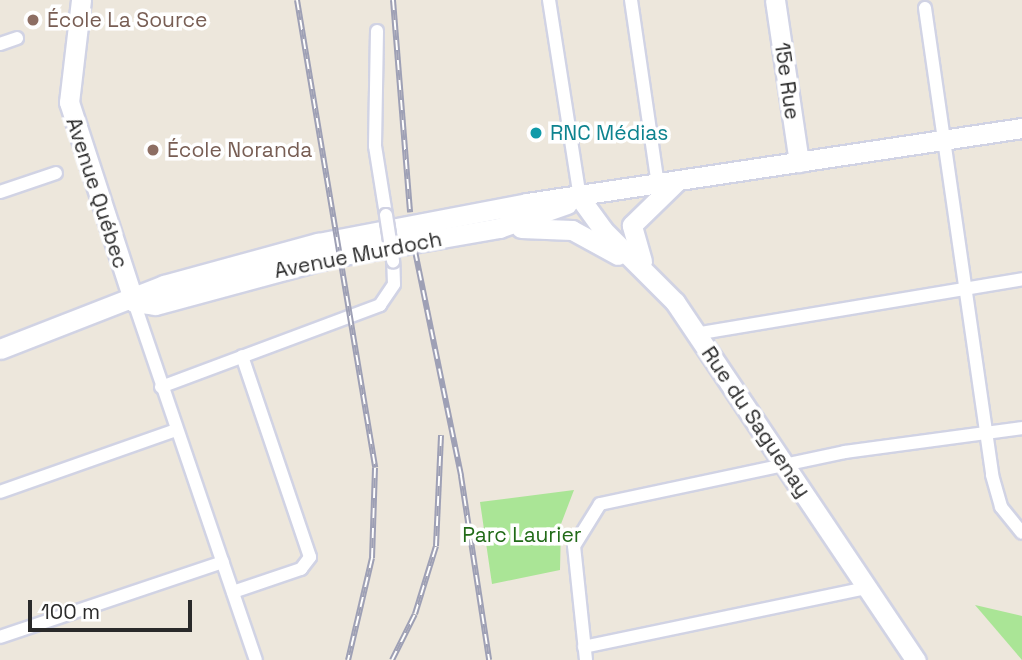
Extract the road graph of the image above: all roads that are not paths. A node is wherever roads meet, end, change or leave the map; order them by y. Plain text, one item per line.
1 (81, 0) edge
2 (549, 0) edge
3 (631, 0) edge
4 (775, 0) edge
5 (925, 8) dead end
6 (377, 31) dead end
7 (17, 38) dead end
8 (0, 44) edge
9 (1022, 128) edge
10 (945, 141) junction
11 (799, 162) junction
12 (56, 173) dead end
13 (667, 183) junction
14 (0, 192) edge
15 (580, 198) junction
16 (485, 231) junction
17 (1022, 279) edge
18 (656, 283) junction
19 (966, 286) junction
20 (134, 302) junction
21 (695, 334) junction
22 (0, 349) edge
23 (242, 356) junction
24 (161, 387) junction
25 (1022, 428) edge
26 (176, 430) junction
27 (989, 434) junction
28 (783, 465) junction
29 (0, 492) edge
30 (1022, 533) edge
31 (223, 562) junction
32 (867, 588) junction
33 (233, 592) junction
34 (0, 637) edge
35 (585, 653) edge
36 (256, 660) edge
37 (916, 660) edge

1 - 20 main road, Avenue Québec
2 - 15 street
3 - 13 street
4 - 11 main road, 15e Rue
5 - 10 street
6 - 23 street, bridge
7 - 8 street
9 - 10 main road, Avenue Murdoch
10 - 11 main road, Avenue Murdoch
10 - 19 street
11 - 13 main road, Avenue Murdoch
12 - 14 street
13 - 15 main road, Avenue Murdoch
13 - 18 main road
15 - 16 main road, Avenue Murdoch
15 - 18 main road, Rue du Saguenay
15 - 20 main road, Avenue Murdoch
16 - 18 main road
16 - 20 main road, Avenue Murdoch
17 - 19 street
18 - 21 main road, Rue du Saguenay
19 - 21 street
19 - 27 street
20 - 22 main road, Avenue Murdoch
20 - 24 street
21 - 28 main road, Rue du Saguenay
23 - 24 street
23 - 33 street
24 - 26 street
25 - 27 street
26 - 29 street
26 - 31 street
27 - 28 street
27 - 30 street
28 - 32 main road, Rue du Saguenay
28 - 35 street
31 - 33 street
31 - 34 street
32 - 35 street
32 - 37 main road, Rue du Saguenay
33 - 36 street

